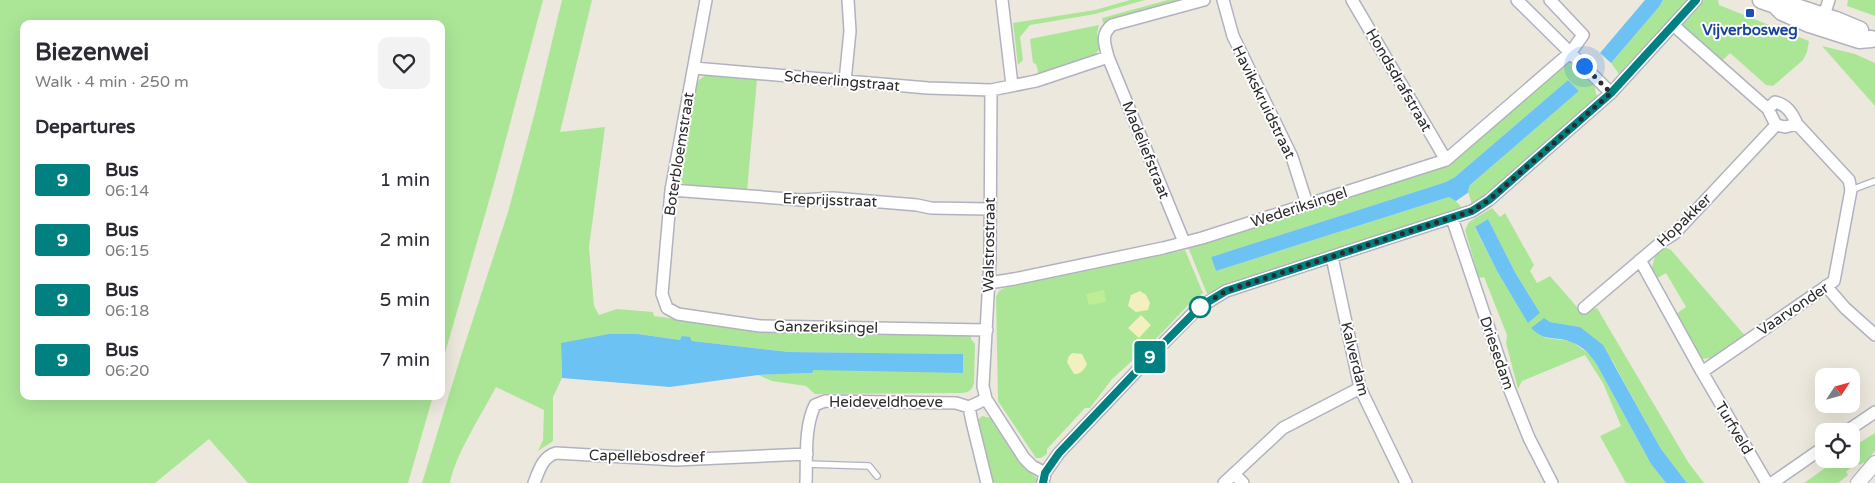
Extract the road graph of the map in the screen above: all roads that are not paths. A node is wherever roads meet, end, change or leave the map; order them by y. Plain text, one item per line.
1 (706, 0) edge
2 (848, 0) edge
3 (1002, 0) edge
4 (1204, 0) edge
5 (1223, 0) edge
6 (1352, 0) edge
7 (1517, 0) edge
8 (1550, 0) edge
9 (1696, 0) edge
10 (1829, 0) edge
11 (1768, 2) edge
12 (1822, 22) junction
13 (1673, 25) junction
14 (1873, 40) edge
15 (1571, 52) junction
16 (1108, 58) junction
17 (694, 68) junction
18 (845, 81) junction
19 (1012, 85) junction
20 (991, 90) junction
21 (1611, 93) junction
22 (1768, 109) junction
23 (1776, 124) junction
24 (1797, 124) junction
25 (1446, 160) junction
26 (1875, 181) edge
27 (672, 190) junction
28 (1851, 190) junction
29 (1307, 204) junction
30 (989, 209) junction
31 (1452, 218) junction
32 (1184, 242) junction
33 (1332, 257) junction
34 (1640, 260) junction
35 (989, 283) junction
36 (1826, 286) junction
37 (667, 308) joint
38 (1584, 308) dead end
39 (987, 330) junction
40 (1875, 335) edge
41 (1702, 372) junction
42 (1360, 388) junction
43 (986, 400) junction
44 (969, 407) junction
45 (1875, 412) edge
46 (1859, 423) edge
47 (1815, 453) edge
48 (807, 459) junction
49 (1875, 463) edge
50 (1234, 474) junction
51 (877, 476) dead end
52 (1044, 478) edge
53 (534, 483) edge
54 (806, 483) edge
55 (987, 483) edge
56 (1224, 483) edge
57 (1243, 483) edge
58 (1406, 483) edge
59 (1552, 483) edge
60 (1767, 483) edge
61 (1772, 483) edge
62 (1858, 483) edge

1 - 17 street, Boterbloemstraat
2 - 18 street
3 - 19 street
4 - 16 street, Madeliefstraat
5 - 29 street, Havikskruidstraat
6 - 25 street, Hondsdrafstraat
7 - 15 street
8 - 15 street
9 - 13 street
10 - 12 street
11 - 12 main road
12 - 14 main road
13 - 21 street
13 - 22 street
15 - 21 street
15 - 25 street, Wederiksingel
16 - 19 street, Scheerlingstraat
16 - 32 street, Madeliefstraat
17 - 18 street, Scheerlingstraat
17 - 27 street, Boterbloemstraat
18 - 20 street, Scheerlingstraat
19 - 20 street, Scheerlingstraat
20 - 30 street, Walstrostraat
21 - 31 street
22 - 23 street
22 - 24 street
23 - 24 street
23 - 34 street, Hopakker
24 - 28 street
25 - 29 street, Wederiksingel
26 - 28 lane
27 - 30 street, Ereprijsstraat
27 - 37 street, Boterbloemstraat
28 - 36 street, Vaarvonder
29 - 32 street, Wederiksingel
30 - 35 street, Walstrostraat
31 - 33 street
31 - 59 street, Driesedam
32 - 35 street, Wederiksingel
33 - 42 street, Kalverdam
33 - 52 street
34 - 38 street, Hopakker
34 - 41 street, Turfveld
35 - 39 street, Walstrostraat
36 - 40 street
36 - 41 street, Vaarvonder
37 - 39 street, Ganzeriksingel
39 - 43 street, Walstrostraat
41 - 60 street, Turfveld
42 - 50 street
42 - 58 street, Kalverdam
43 - 44 street
43 - 52 street
44 - 48 street, Heideveldhoeve
44 - 55 street
45 - 46 street
47 - 61 street
48 - 51 lane
48 - 53 street, Capellebosdreef
48 - 54 street, Heideveldhoeve
49 - 62 street
50 - 56 street
50 - 57 street

